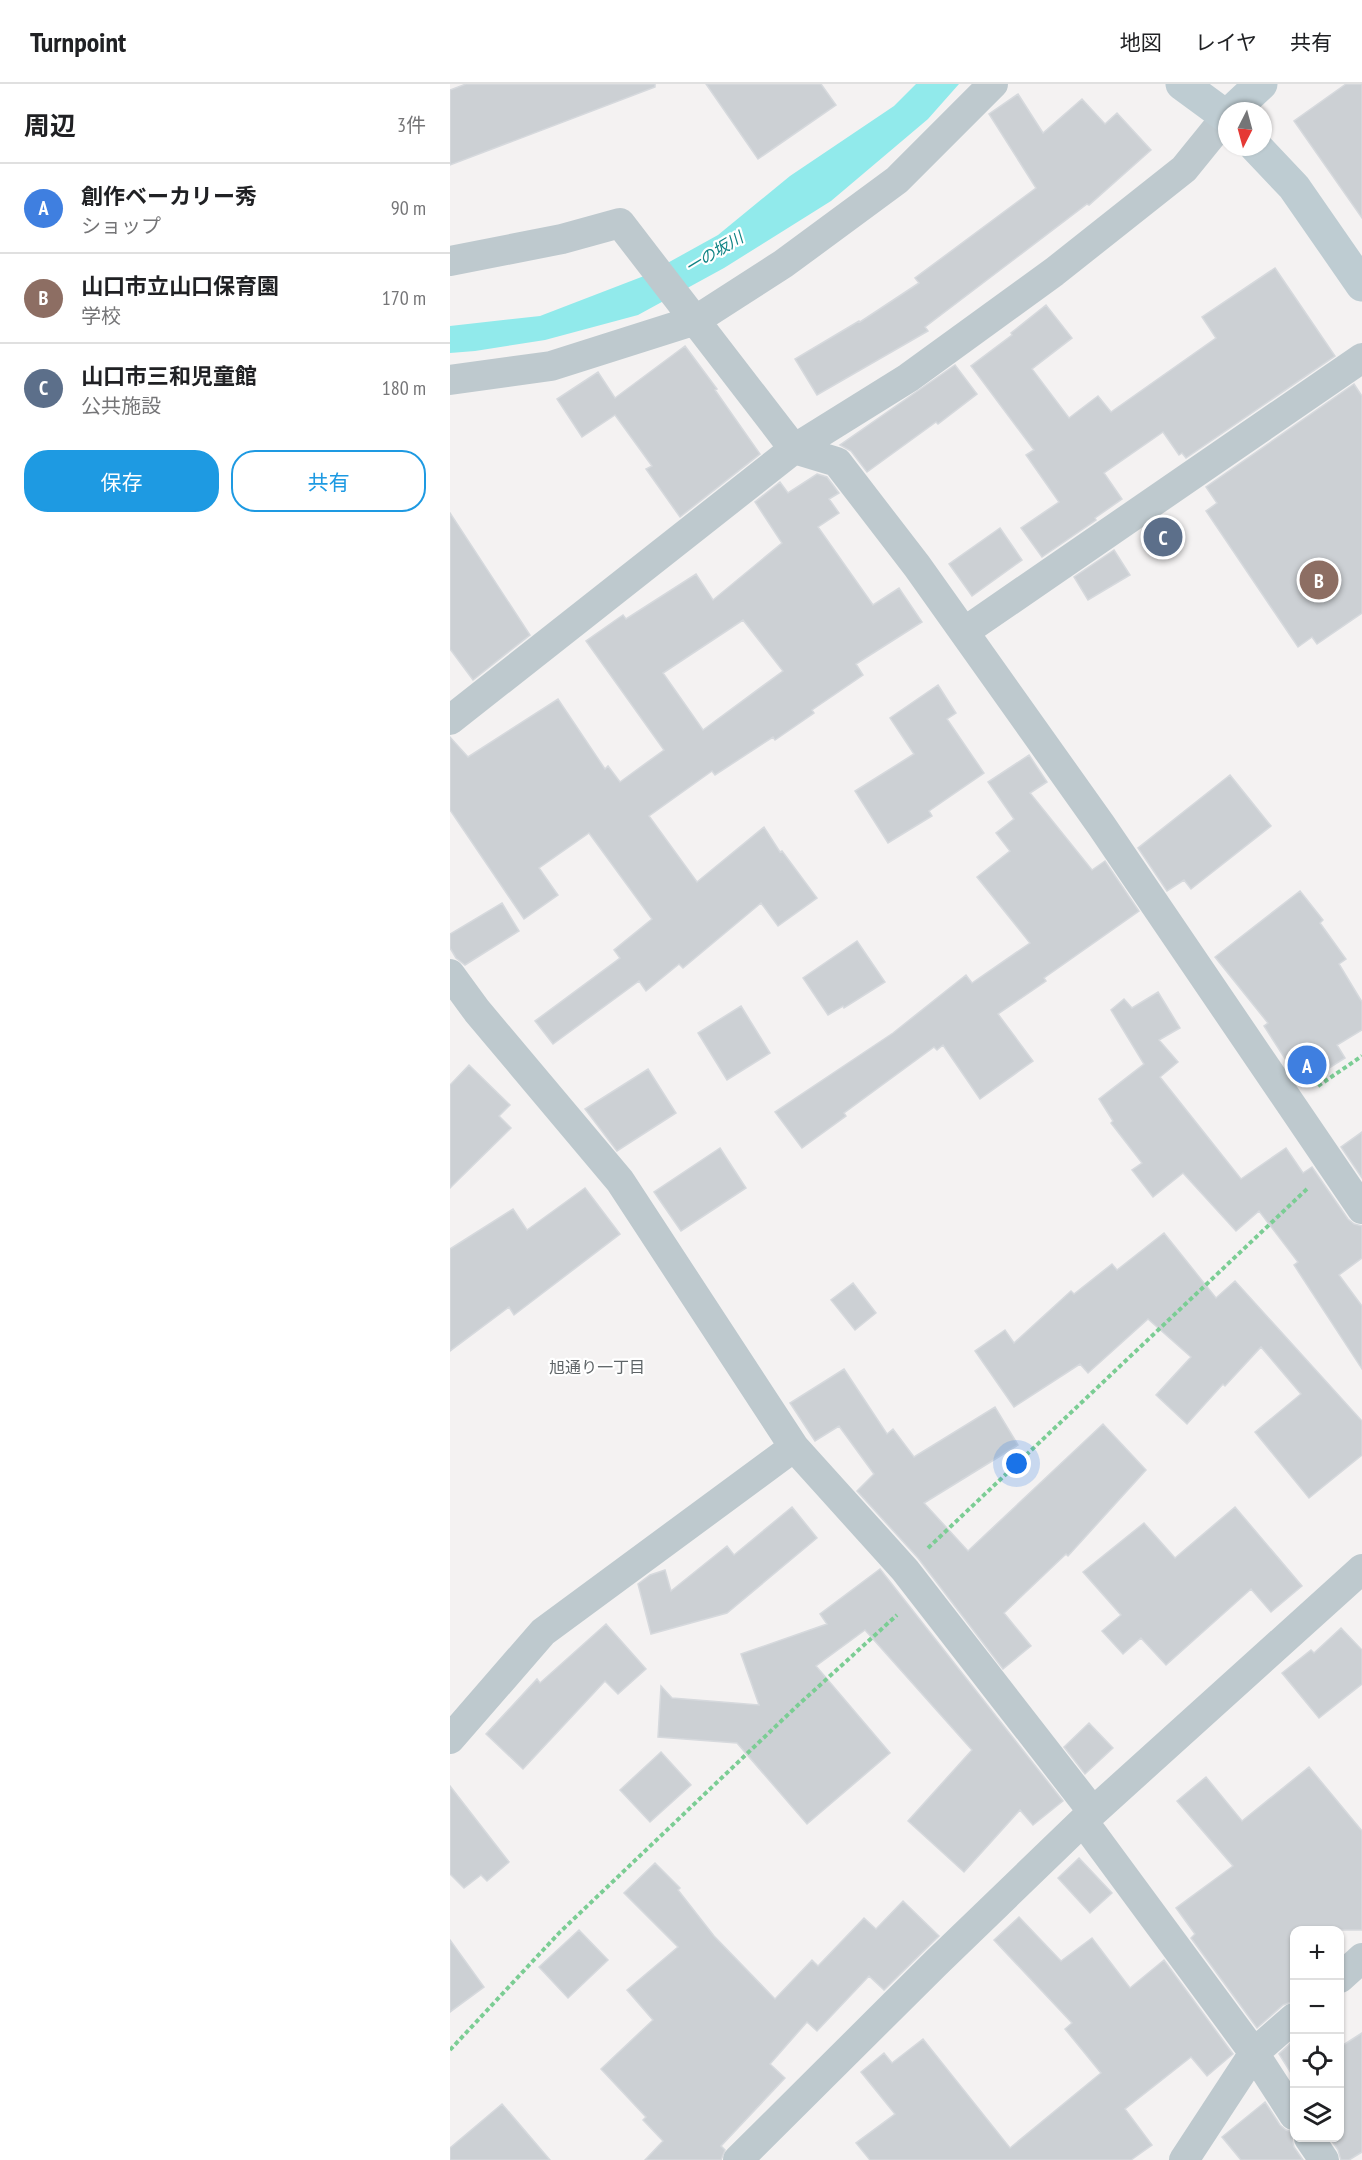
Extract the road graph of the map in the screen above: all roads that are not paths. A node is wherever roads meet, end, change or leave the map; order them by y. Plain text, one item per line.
1 (993, 84) edge
2 (1182, 84) edge
3 (1261, 84) edge
4 (1242, 102) edge
5 (1218, 110) edge
6 (1218, 127) edge
7 (1265, 156) edge
8 (450, 261) edge
9 (1362, 285) edge
10 (691, 313) junction
11 (1362, 358) edge
12 (450, 381) edge
13 (794, 449) junction
14 (964, 632) junction
15 (450, 720) edge
16 (450, 974) edge
17 (1362, 1209) edge
18 (794, 1447) junction
19 (1362, 1569) edge
20 (450, 1739) edge
21 (1088, 1817) junction
22 (1362, 1958) edge
23 (1344, 1974) edge
24 (1290, 2022) edge
25 (1254, 2053) junction
26 (1290, 2109) edge
27 (1312, 2142) edge
28 (738, 2160) edge
29 (1184, 2160) edge
30 (1324, 2160) edge

1 - 10 street
2 - 5 street
3 - 4 street
6 - 13 street
7 - 9 street
8 - 10 street
10 - 12 street
10 - 13 street
11 - 14 street
13 - 14 street
13 - 15 street
14 - 17 street
16 - 18 street
18 - 20 street
18 - 21 street
19 - 21 street
21 - 25 street
21 - 28 street
22 - 23 street
24 - 25 street
25 - 26 street
25 - 29 street
27 - 30 street

